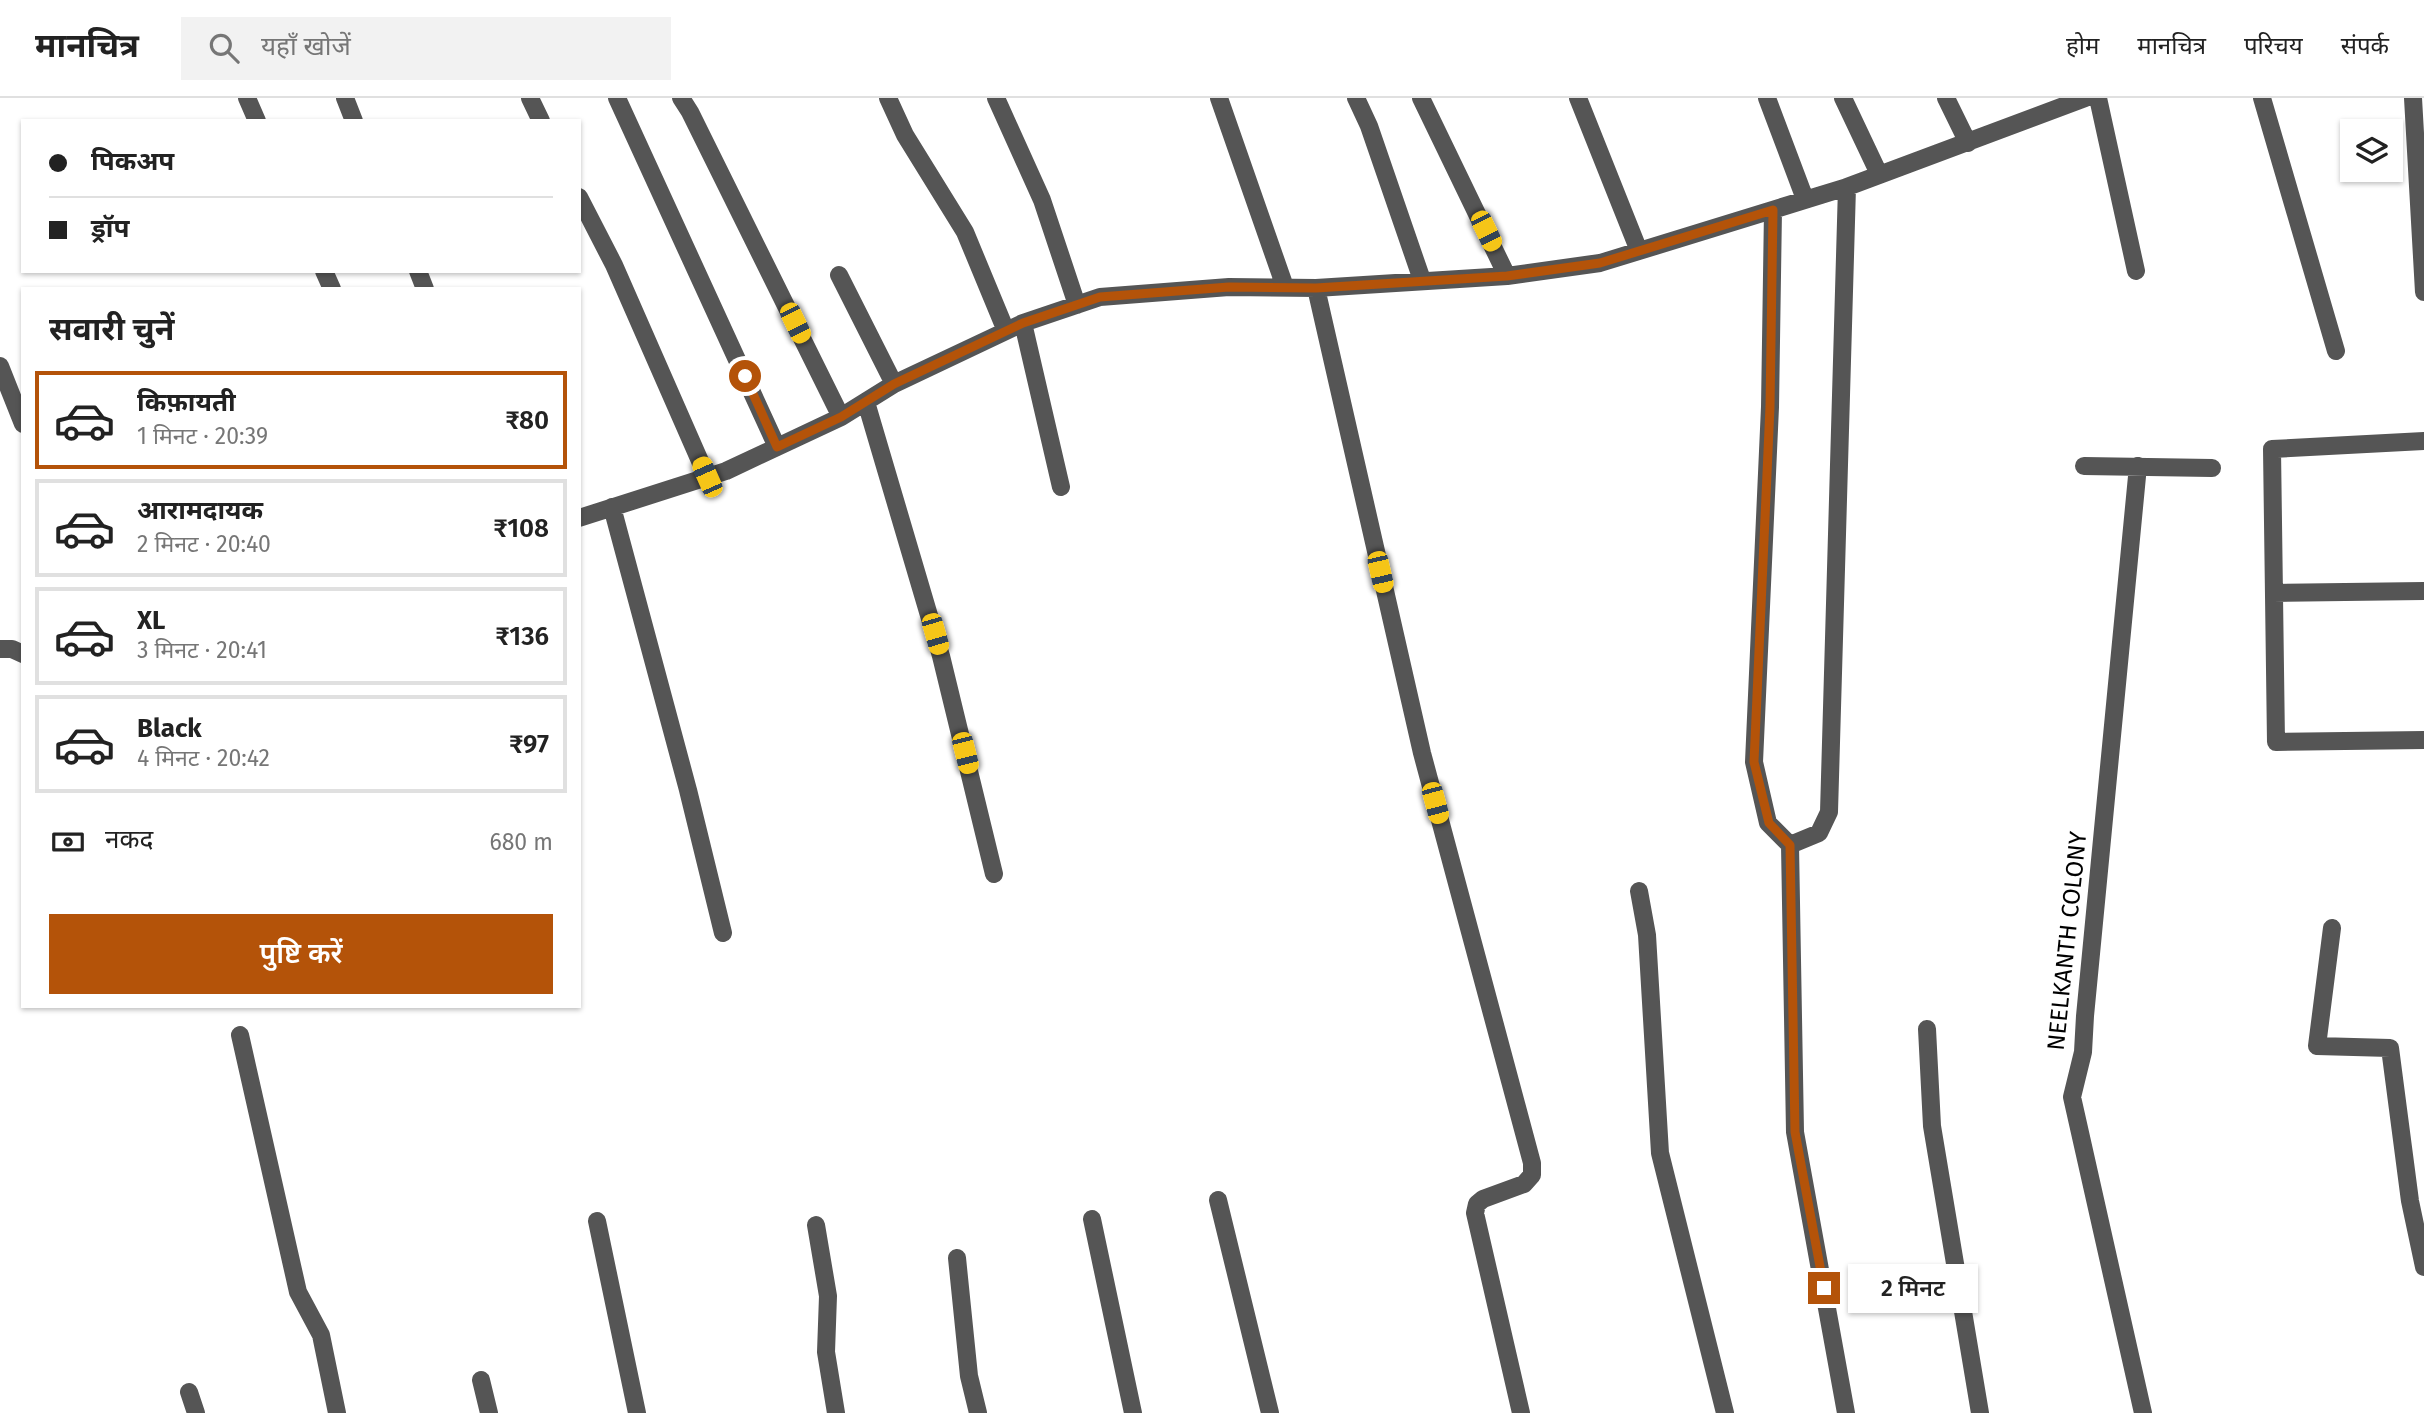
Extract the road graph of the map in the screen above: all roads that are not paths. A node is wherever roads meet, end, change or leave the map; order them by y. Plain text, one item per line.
1 (247, 98) edge
2 (345, 98) edge
3 (530, 98) edge
4 (617, 98) edge
5 (681, 98) edge
6 (888, 98) edge
7 (996, 98) edge
8 (1219, 98) edge
9 (1356, 98) edge
10 (1420, 98) edge
11 (1578, 98) edge
12 (1767, 98) edge
13 (1843, 98) edge
14 (1946, 98) edge
15 (2085, 98) edge
16 (2098, 98) edge
17 (2262, 98) edge
18 (2042, 106) edge
19 (2417, 108) edge
20 (256, 119) edge
21 (353, 119) edge
22 (540, 119) edge
23 (1968, 143) junction
24 (1878, 174) junction
25 (1847, 187) junction
26 (1805, 199) junction
27 (581, 201) edge
28 (1773, 210) junction
29 (1639, 251) junction
30 (2136, 271) dead end
31 (839, 275) dead end
32 (1507, 276) junction
33 (1422, 280) junction
34 (1285, 288) junction
35 (1316, 288) junction
36 (2424, 292) edge
37 (1077, 305) junction
38 (1023, 323) junction
39 (1006, 331) junction
40 (2336, 351) dead end
41 (0, 366) edge
42 (894, 384) junction
43 (866, 401) junction
44 (841, 417) junction
45 (21, 419) edge
46 (2424, 441) edge
47 (777, 447) junction
48 (2084, 466) dead end
49 (2138, 467) junction
50 (2211, 468) dead end
51 (707, 477) junction
52 (1062, 487) dead end
53 (612, 508) junction
54 (581, 517) edge
55 (2424, 591) edge
56 (2274, 593) junction
57 (0, 649) edge
58 (21, 653) edge
59 (2424, 740) edge
60 (1790, 845) junction
61 (994, 874) dead end
62 (1639, 891) dead end
63 (2332, 928) dead end
64 (723, 933) dead end
65 (1927, 1029) dead end
66 (240, 1035) dead end
67 (1219, 1200) dead end
68 (1092, 1219) dead end
69 (597, 1221) dead end
70 (816, 1225) dead end
71 (957, 1258) dead end
72 (2424, 1267) edge
73 (481, 1380) dead end
74 (189, 1392) dead end
75 (196, 1413) edge
76 (337, 1413) edge
77 (489, 1413) edge
78 (637, 1413) edge
79 (836, 1413) edge
80 (978, 1413) edge
81 (1133, 1413) edge
82 (1270, 1413) edge
83 (1521, 1413) edge
84 (1725, 1413) edge
85 (1846, 1413) edge
86 (1980, 1413) edge
87 (2143, 1413) edge

1 - 20 street
2 - 21 street
3 - 22 street
4 - 47 street
5 - 44 street
6 - 39 street
7 - 37 street
8 - 34 street
9 - 33 street
10 - 32 street
11 - 29 street
12 - 26 street
13 - 24 street
14 - 23 street
15 - 18 street
16 - 30 street
17 - 40 street
18 - 23 street
19 - 36 street
23 - 24 street
24 - 25 street
25 - 26 street
25 - 60 street
26 - 28 street
27 - 51 street
28 - 29 street
28 - 60 street
29 - 32 street
31 - 42 street
32 - 33 street
33 - 35 street
34 - 35 street
34 - 37 street
35 - 83 street
37 - 38 street
38 - 39 street
38 - 52 street
39 - 42 street
41 - 45 street
42 - 43 street
43 - 44 street
43 - 61 street
44 - 47 street
46 - 56 street
47 - 51 street
48 - 49 street
49 - 50 street
49 - 87 street, NEELKANTH COLONY
51 - 53 street
53 - 54 street
53 - 64 street
55 - 56 street
56 - 59 street
57 - 58 street
60 - 85 street
62 - 84 street
63 - 72 street
65 - 86 street
66 - 76 street
67 - 82 street
68 - 81 street
69 - 78 street
70 - 79 street
71 - 80 street
73 - 77 street
74 - 75 street

